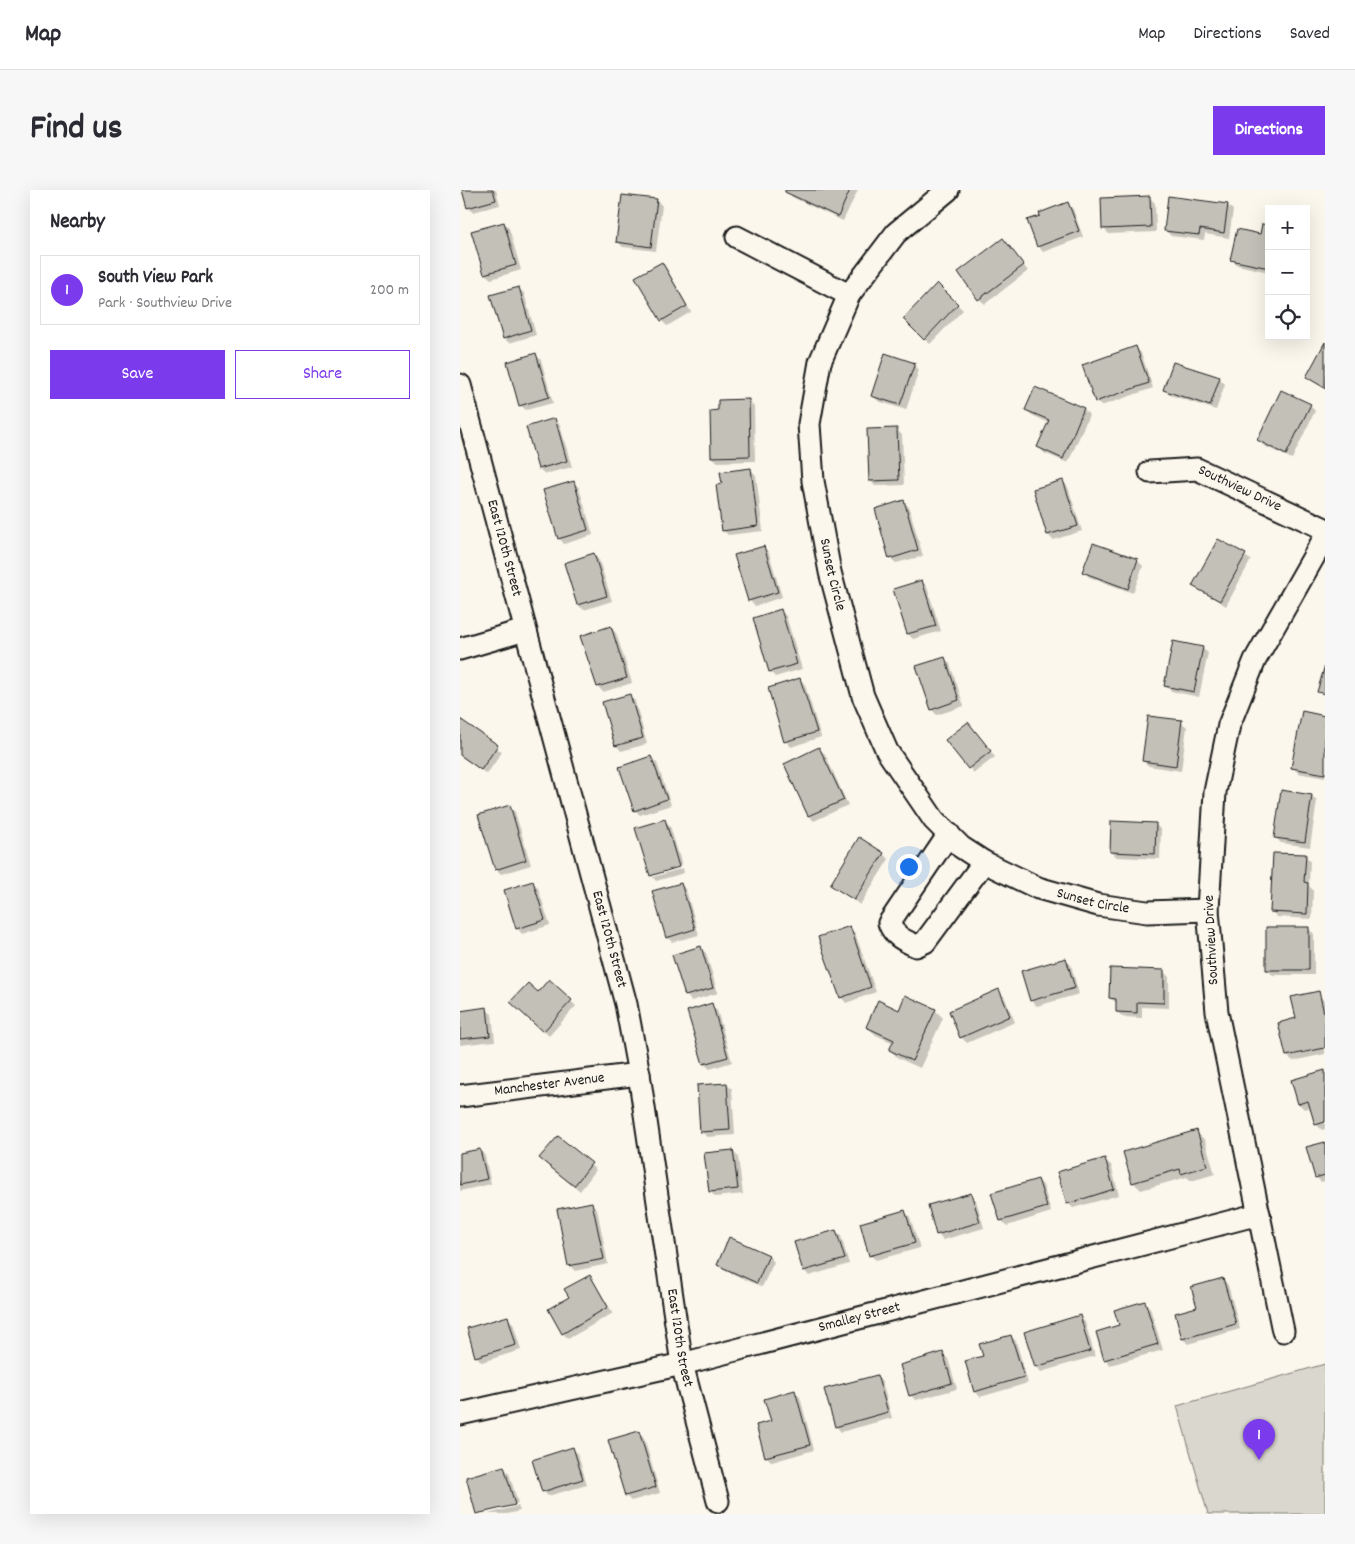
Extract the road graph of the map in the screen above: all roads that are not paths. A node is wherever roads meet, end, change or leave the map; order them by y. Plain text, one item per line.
1 (948, 190) edge
2 (737, 237) dead end
3 (849, 295) junction
4 (460, 385) edge
5 (1150, 472) dead end
6 (1325, 529) edge
7 (1325, 537) edge
8 (525, 630) junction
9 (460, 649) edge
10 (949, 834) junction
11 (984, 862) junction
12 (1208, 910) junction
13 (639, 1074) junction
14 (460, 1096) edge
15 (1259, 1214) junction
16 (1283, 1331) dead end
17 (682, 1364) junction
18 (460, 1414) edge
19 (718, 1501) dead end

1 - 3 street, Sunset Circle
2 - 3 street
3 - 10 street, Sunset Circle
4 - 8 street, East 120th Street
5 - 6 street, Southview Drive
7 - 12 street, Southview Drive
8 - 9 street
8 - 13 street, East 120th Street
10 - 11 street, Sunset Circle
10 - 11 street
11 - 12 street, Sunset Circle
12 - 15 street, Southview Drive
13 - 14 street, Manchester Avenue
13 - 17 street, East 120th Street
15 - 16 street, Southview Drive
15 - 17 street, Smalley Street
17 - 18 street, Smalley Street
17 - 19 street, East 120th Street

